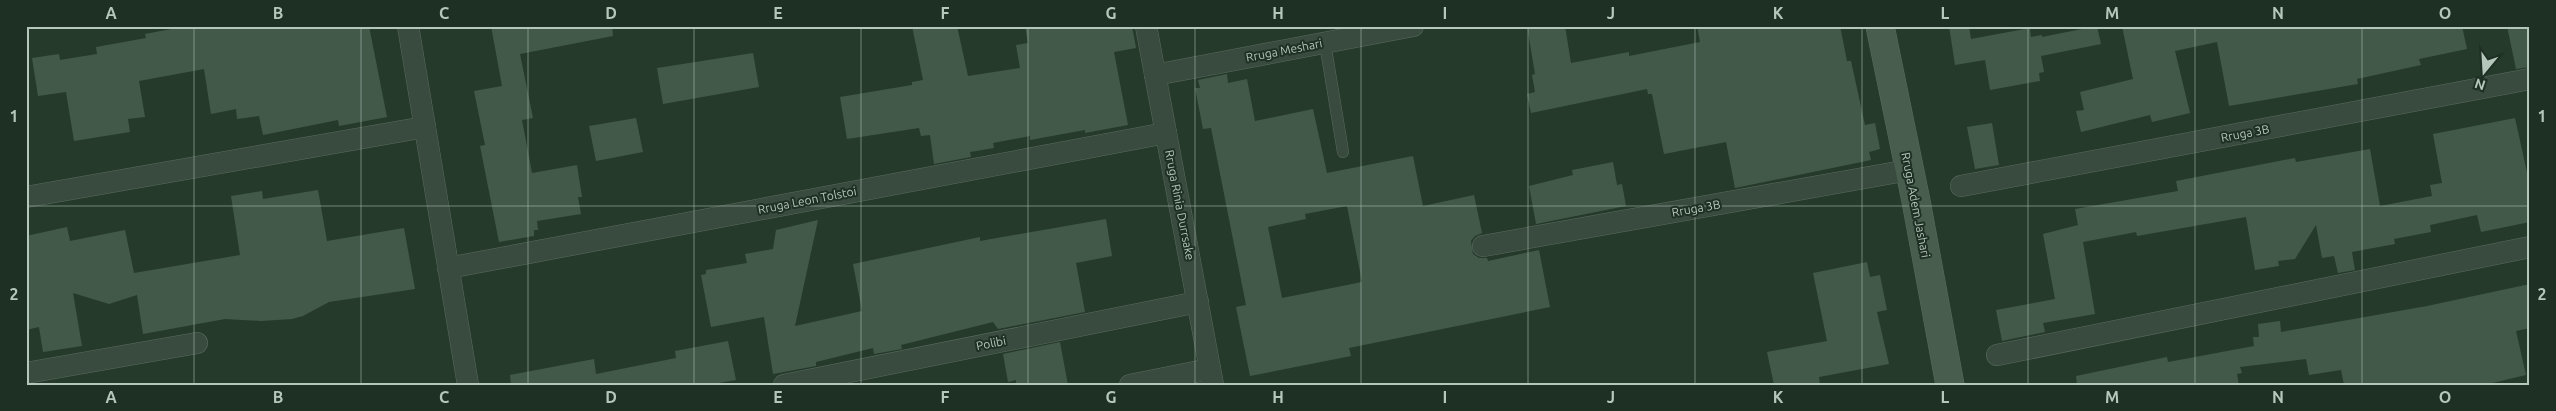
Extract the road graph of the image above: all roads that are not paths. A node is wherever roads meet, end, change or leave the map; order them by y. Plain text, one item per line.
1 (408, 26) edge
2 (1146, 26) edge
3 (1413, 26) edge
4 (1880, 26) edge
5 (1325, 43) junction
6 (1155, 75) junction
7 (2530, 79) edge
8 (425, 127) junction
9 (1166, 133) junction
10 (1343, 152) dead end
11 (1909, 170) junction
12 (1961, 186) dead end
13 (26, 197) edge
14 (1483, 246) dead end
15 (2530, 247) edge
16 (448, 268) junction
17 (1198, 302) junction
18 (197, 343) dead end
19 (1997, 355) dead end
20 (26, 373) edge
21 (1211, 377) edge
22 (468, 385) edge
23 (784, 385) edge
24 (1130, 385) edge
25 (1950, 385) edge

1 - 8 street
2 - 6 street, Rruga Rinia Durrsake
3 - 5 street, Rruga Meshari
4 - 11 street, Rruga Adem Jashari
5 - 6 street, Rruga Meshari
5 - 10 lane
6 - 9 street, Rruga Rinia Durrsake
7 - 12 street, Rruga 3B
8 - 13 street
8 - 16 street
9 - 16 street, Rruga Leon Tolstoi
9 - 17 street, Rruga Rinia Durrsake
11 - 14 street, Rruga 3B
11 - 25 street, Rruga Adem Jashari
15 - 19 street
16 - 22 street
17 - 21 street, Rruga Rinia Durrsake
17 - 23 street, Polibi
18 - 20 street
21 - 24 street

